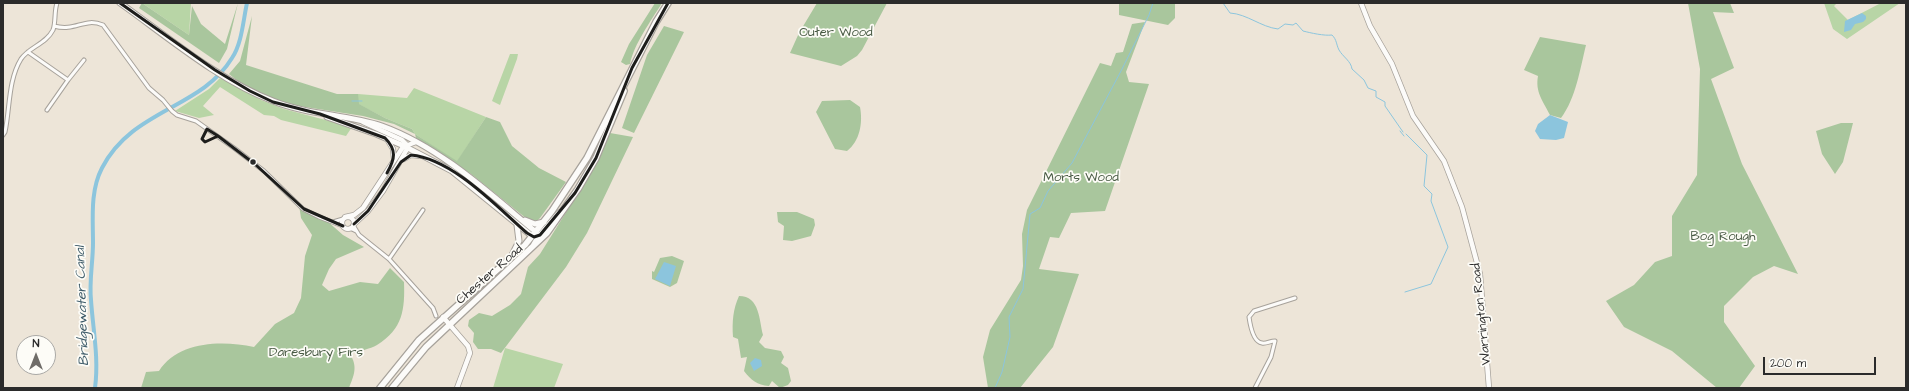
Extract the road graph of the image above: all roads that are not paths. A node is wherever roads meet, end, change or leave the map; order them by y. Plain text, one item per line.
1 (52, 3) edge
2 (668, 3) edge
3 (1361, 3) edge
4 (57, 4) edge
5 (121, 4) edge
6 (54, 26) junction
7 (28, 52) junction
8 (84, 60) dead end
9 (632, 68) junction
10 (68, 80) junction
11 (47, 110) dead end
12 (320, 114) junction
13 (357, 120) junction
14 (3, 135) edge
15 (385, 138) junction
16 (416, 142) junction
17 (406, 146) junction
18 (425, 157) junction
19 (394, 162) junction
20 (401, 162) junction
21 (562, 209) junction
22 (422, 210) dead end
23 (517, 217) junction
24 (344, 218) junction
25 (417, 218) junction
26 (422, 221) dead end
27 (333, 222) junction
28 (544, 222) junction
29 (517, 224) junction
30 (343, 226) junction
31 (352, 226) junction
32 (535, 235) junction
33 (533, 246) junction
34 (510, 258) junction
35 (390, 259) junction
36 (1295, 298) dead end
37 (436, 316) dead end
38 (443, 317) junction
39 (449, 324) junction
40 (458, 386) edge
41 (380, 388) edge
42 (392, 388) edge
43 (465, 388) edge
44 (1255, 388) edge
45 (1489, 388) edge

1 - 4 street
2 - 9 highway, Chester Road
3 - 45 street, Warrington Road
4 - 6 street
5 - 12 main road
6 - 7 street
6 - 27 street
7 - 10 street
7 - 14 street
8 - 10 street
9 - 21 highway, Chester Road
9 - 28 highway, Chester Road
10 - 11 street
12 - 13 main road
12 - 15 main road
13 - 16 main road
13 - 17 street
15 - 17 main road
15 - 19 street
16 - 17 street
16 - 23 main road
17 - 18 main road
17 - 19 street
17 - 20 street
18 - 20 street
18 - 29 main road
19 - 24 street
20 - 31 street
21 - 32 main road
21 - 33 highway, Chester Road
22 - 25 street
23 - 28 main road
23 - 32 main road
24 - 27 street
24 - 30 street
24 - 31 street
25 - 26 street
25 - 35 street
27 - 30 street
28 - 32 highway, Chester Road
29 - 32 main road
29 - 34 main road
30 - 31 street
31 - 35 street
32 - 33 main road
32 - 34 highway, Chester Road
33 - 39 highway, Chester Road
34 - 38 highway, Chester Road
35 - 37 street
36 - 44 street
38 - 39 street
38 - 41 highway, Chester Road
39 - 40 street
39 - 42 highway, Chester Road
40 - 43 street

